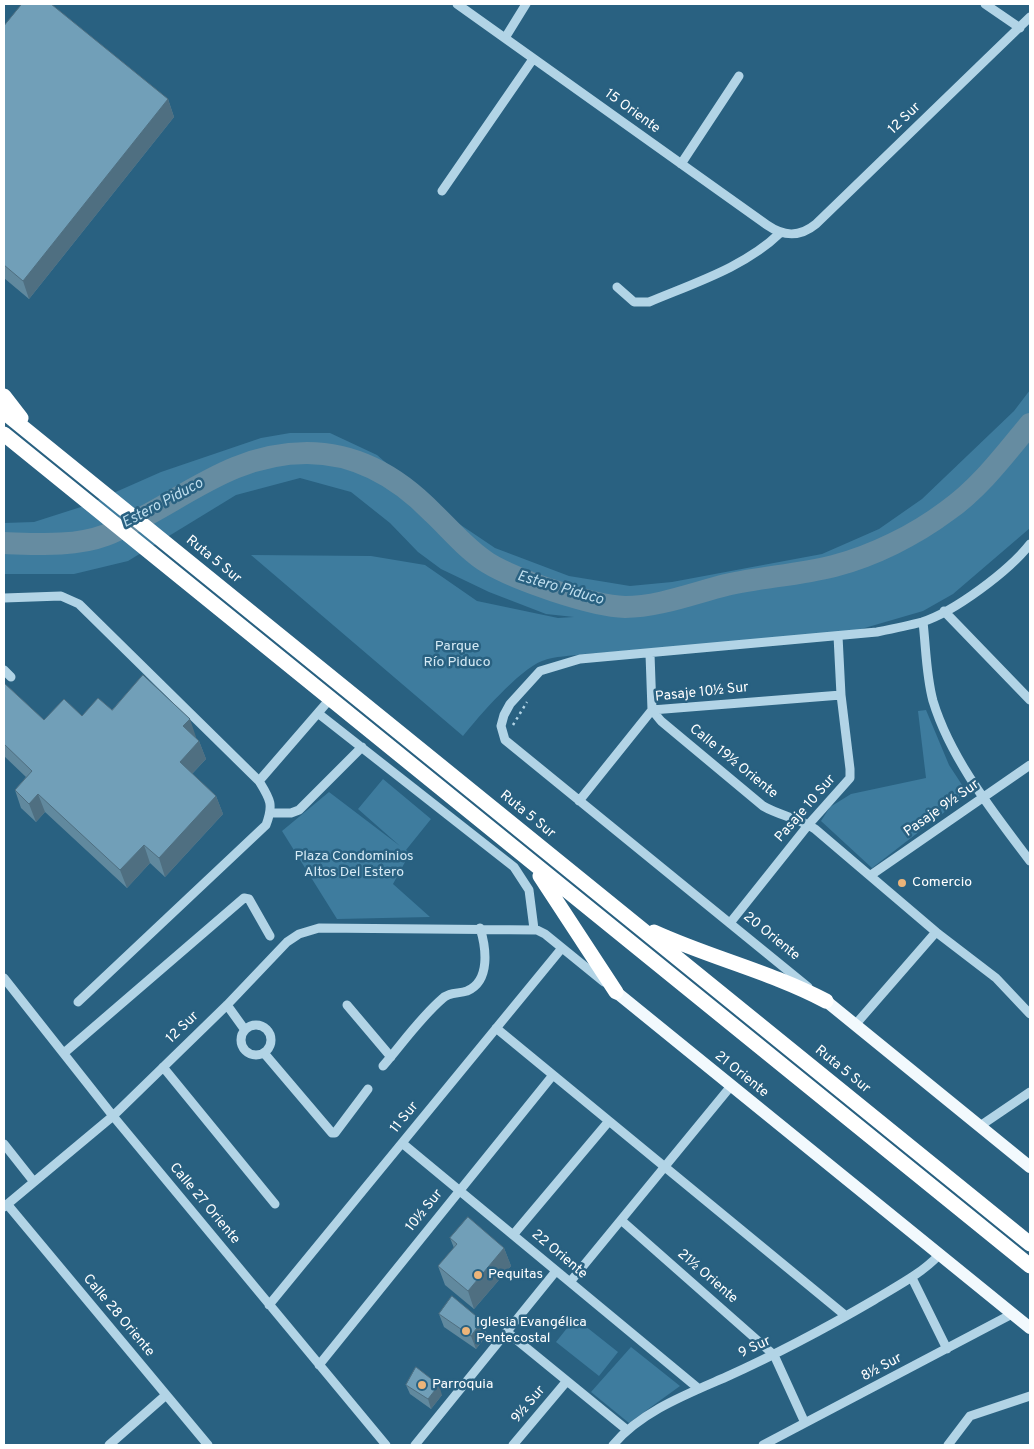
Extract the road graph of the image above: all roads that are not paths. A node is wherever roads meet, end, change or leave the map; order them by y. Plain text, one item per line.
1 (457, 4) edge
2 (526, 4) edge
3 (985, 4) edge
4 (1030, 17) edge
5 (1020, 28) junction
6 (505, 38) junction
7 (533, 59) junction
8 (739, 76) dead end
9 (681, 164) junction
10 (442, 191) dead end
11 (780, 233) junction
12 (795, 235) joint
13 (617, 287) dead end
14 (4, 396) edge
15 (4, 412) edge
16 (4, 434) edge
17 (35, 437) junction
18 (1030, 544) edge
19 (4, 598) edge
20 (944, 611) junction
21 (923, 622) junction
22 (838, 636) junction
23 (650, 654) junction
24 (4, 670) edge
25 (12, 677) dead end
26 (841, 695) junction
27 (330, 699) junction
28 (1030, 700) edge
29 (652, 710) junction
30 (319, 714) junction
31 (362, 746) junction
32 (1030, 765) edge
33 (260, 781) junction
34 (984, 796) junction
35 (579, 801) junction
36 (271, 812) junction
37 (809, 824) junction
38 (524, 856) junction
39 (1030, 861) edge
40 (871, 875) junction
41 (633, 922) junction
42 (730, 924) junction
43 (480, 928) junction
44 (534, 929) junction
45 (936, 932) junction
46 (270, 936) dead end
47 (562, 948) junction
48 (4, 978) edge
49 (616, 992) junction
50 (78, 1002) dead end
51 (826, 1002) junction
52 (227, 1005) junction
53 (347, 1005) dead end
54 (1030, 1014) edge
55 (855, 1025) junction
56 (496, 1028) junction
57 (245, 1030) junction
58 (64, 1053) junction
59 (264, 1053) junction
60 (391, 1057) junction
61 (383, 1066) dead end
62 (163, 1067) junction
63 (553, 1075) junction
64 (731, 1086) junction
65 (368, 1089) dead end
66 (1030, 1092) edge
67 (113, 1116) junction
68 (609, 1121) junction
69 (980, 1126) junction
70 (402, 1143) junction
71 (4, 1144) edge
72 (665, 1166) junction
73 (1030, 1167) edge
74 (34, 1182) junction
75 (459, 1191) junction
76 (275, 1204) dead end
77 (5, 1206) edge
78 (621, 1220) junction
79 (513, 1235) junction
80 (1030, 1244) edge
81 (939, 1255) junction
82 (1030, 1266) edge
83 (556, 1271) junction
84 (912, 1278) junction
85 (570, 1282) junction
86 (269, 1305) junction
87 (1012, 1314) junction
88 (846, 1316) junction
89 (1030, 1328) edge
90 (507, 1332) junction
91 (947, 1349) junction
92 (774, 1355) junction
93 (319, 1365) junction
94 (566, 1382) junction
95 (699, 1389) junction
96 (166, 1395) junction
97 (1030, 1396) edge
98 (805, 1423) junction
99 (627, 1430) junction
100 (109, 1445) edge
101 (208, 1445) edge
102 (386, 1445) edge
103 (415, 1445) edge
104 (513, 1445) edge
105 (613, 1445) edge
106 (763, 1445) edge
107 (948, 1445) edge

1 - 6 street, 15 Oriente
2 - 6 street
3 - 5 street
4 - 5 street, 12 Sur
5 - 12 street, 12 Sur
6 - 7 street, 15 Oriente
7 - 9 street, 15 Oriente
7 - 10 street
8 - 9 street
9 - 11 street, 15 Oriente
11 - 12 street, 15 Oriente
11 - 13 street
14 - 17 highway
15 - 17 highway, Ruta 5 Sur
16 - 27 highway
17 - 41 highway, Ruta 5 Sur
18 - 20 street
19 - 33 street
20 - 21 street
20 - 28 street
21 - 22 street
21 - 34 street
22 - 23 street
22 - 26 street, Pasaje 10 Sur
23 - 29 street
23 - 35 street, 20 Oriente
24 - 25 street
26 - 29 street, Pasaje 10½ Sur
26 - 37 street, Pasaje 10 Sur
27 - 30 street
27 - 38 highway
29 - 35 street, Pasaje 10½ Sur
29 - 37 street, Calle 19½ Oriente
30 - 31 street
30 - 33 street
31 - 36 street
31 - 44 street
32 - 34 street, Pasaje 9½ Sur
33 - 36 street
34 - 39 street
34 - 40 street, Pasaje 9½ Sur
35 - 42 street, 20 Oriente
36 - 50 street
37 - 40 street, Calle 19½ Oriente
37 - 42 street, Pasaje 10 Sur
38 - 49 highway
38 - 82 highway
40 - 45 street, Calle 19½ Oriente
41 - 51 highway
41 - 80 highway, Ruta 5 Sur
42 - 51 street, 20 Oriente
43 - 44 street
43 - 52 street, 12 Sur
43 - 60 street
44 - 47 street, 21 Oriente
45 - 54 street, Calle 19½ Oriente
45 - 55 street
46 - 58 street
47 - 49 street, 21 Oriente
47 - 56 street, 11 Sur
48 - 58 street, Calle 27 Oriente
49 - 64 main road, 21 Oriente
51 - 55 main road, 20 Oriente
52 - 57 street
52 - 62 street, 12 Sur
53 - 60 street
55 - 69 main road, 20 Oriente
56 - 63 street
56 - 70 street, 11 Sur
57 - 59 street
57 - 59 street
58 - 67 street, Calle 27 Oriente
59 - 65 street
60 - 61 street
62 - 67 street, 12 Sur
62 - 76 street
63 - 68 street
63 - 75 street, 10½ Sur
64 - 72 street
64 - 81 main road, 21 Oriente
66 - 69 street
67 - 74 street, 12 Sur
67 - 86 street, Calle 27 Oriente
68 - 72 street
68 - 79 street
69 - 73 main road, 20 Oriente
70 - 75 street, 22 Oriente
70 - 86 street, 11 Sur
71 - 74 street
72 - 78 street
72 - 88 street
74 - 77 street, 12 Sur
75 - 79 street, 22 Oriente
75 - 93 street, 10½ Sur
77 - 96 street, Calle 28 Oriente
78 - 85 street
78 - 92 street, 21½ Oriente
79 - 83 street, 22 Oriente
81 - 84 street, 9 Sur
81 - 87 main road, 21 Oriente
83 - 85 street, 22 Oriente
83 - 90 street
84 - 88 street, 9 Sur
84 - 91 street
85 - 95 street, 22 Oriente
86 - 93 street, Calle 27 Oriente
87 - 89 main road, 21 Oriente
87 - 91 street, 8½ Sur
88 - 92 street, 9 Sur
90 - 94 street
90 - 103 street
91 - 98 street, 8½ Sur
92 - 95 street, 9 Sur
92 - 98 street
93 - 102 street, Calle 27 Oriente
94 - 99 street
94 - 104 street, 9½ Sur
95 - 99 street, 9 Sur
96 - 100 street
96 - 101 street, Calle 28 Oriente
97 - 107 street
98 - 106 street, 8½ Sur
99 - 105 street, 9 Sur

